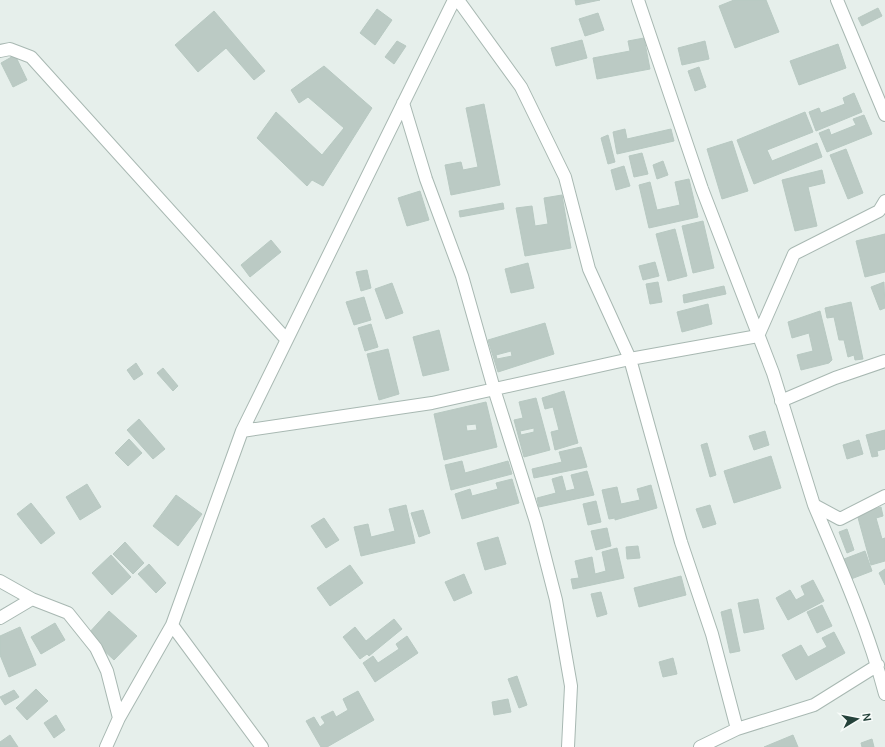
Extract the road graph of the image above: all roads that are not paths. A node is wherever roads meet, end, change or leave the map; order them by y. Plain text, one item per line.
1 (454, 0) edge
2 (458, 0) edge
3 (638, 0) edge
4 (837, 0) edge
5 (0, 51) edge
6 (403, 103) junction
7 (885, 115) edge
8 (885, 201) edge
9 (758, 336) junction
10 (286, 339) junction
11 (630, 359) junction
12 (885, 361) edge
13 (494, 389) junction
14 (781, 402) junction
15 (242, 431) junction
16 (885, 496) edge
17 (814, 505) junction
18 (0, 582) edge
19 (32, 599) junction
20 (0, 618) edge
21 (172, 625) junction
22 (878, 665) junction
23 (885, 694) edge
24 (119, 718) junction
25 (737, 729) junction
26 (106, 747) edge
27 (262, 747) edge
28 (568, 747) edge
29 (700, 747) edge

1 - 6 street
2 - 11 street
3 - 9 street
4 - 7 street
5 - 10 street
6 - 10 street
6 - 13 street
8 - 9 street
9 - 11 street
9 - 14 street
10 - 15 street
11 - 13 street
11 - 25 street
12 - 14 street
13 - 15 street
13 - 28 street
14 - 17 street
15 - 21 street
16 - 17 street
17 - 22 street
18 - 19 street
19 - 20 street
19 - 24 street
21 - 24 street
21 - 27 street
22 - 23 street
22 - 25 street
24 - 26 street
25 - 29 street

